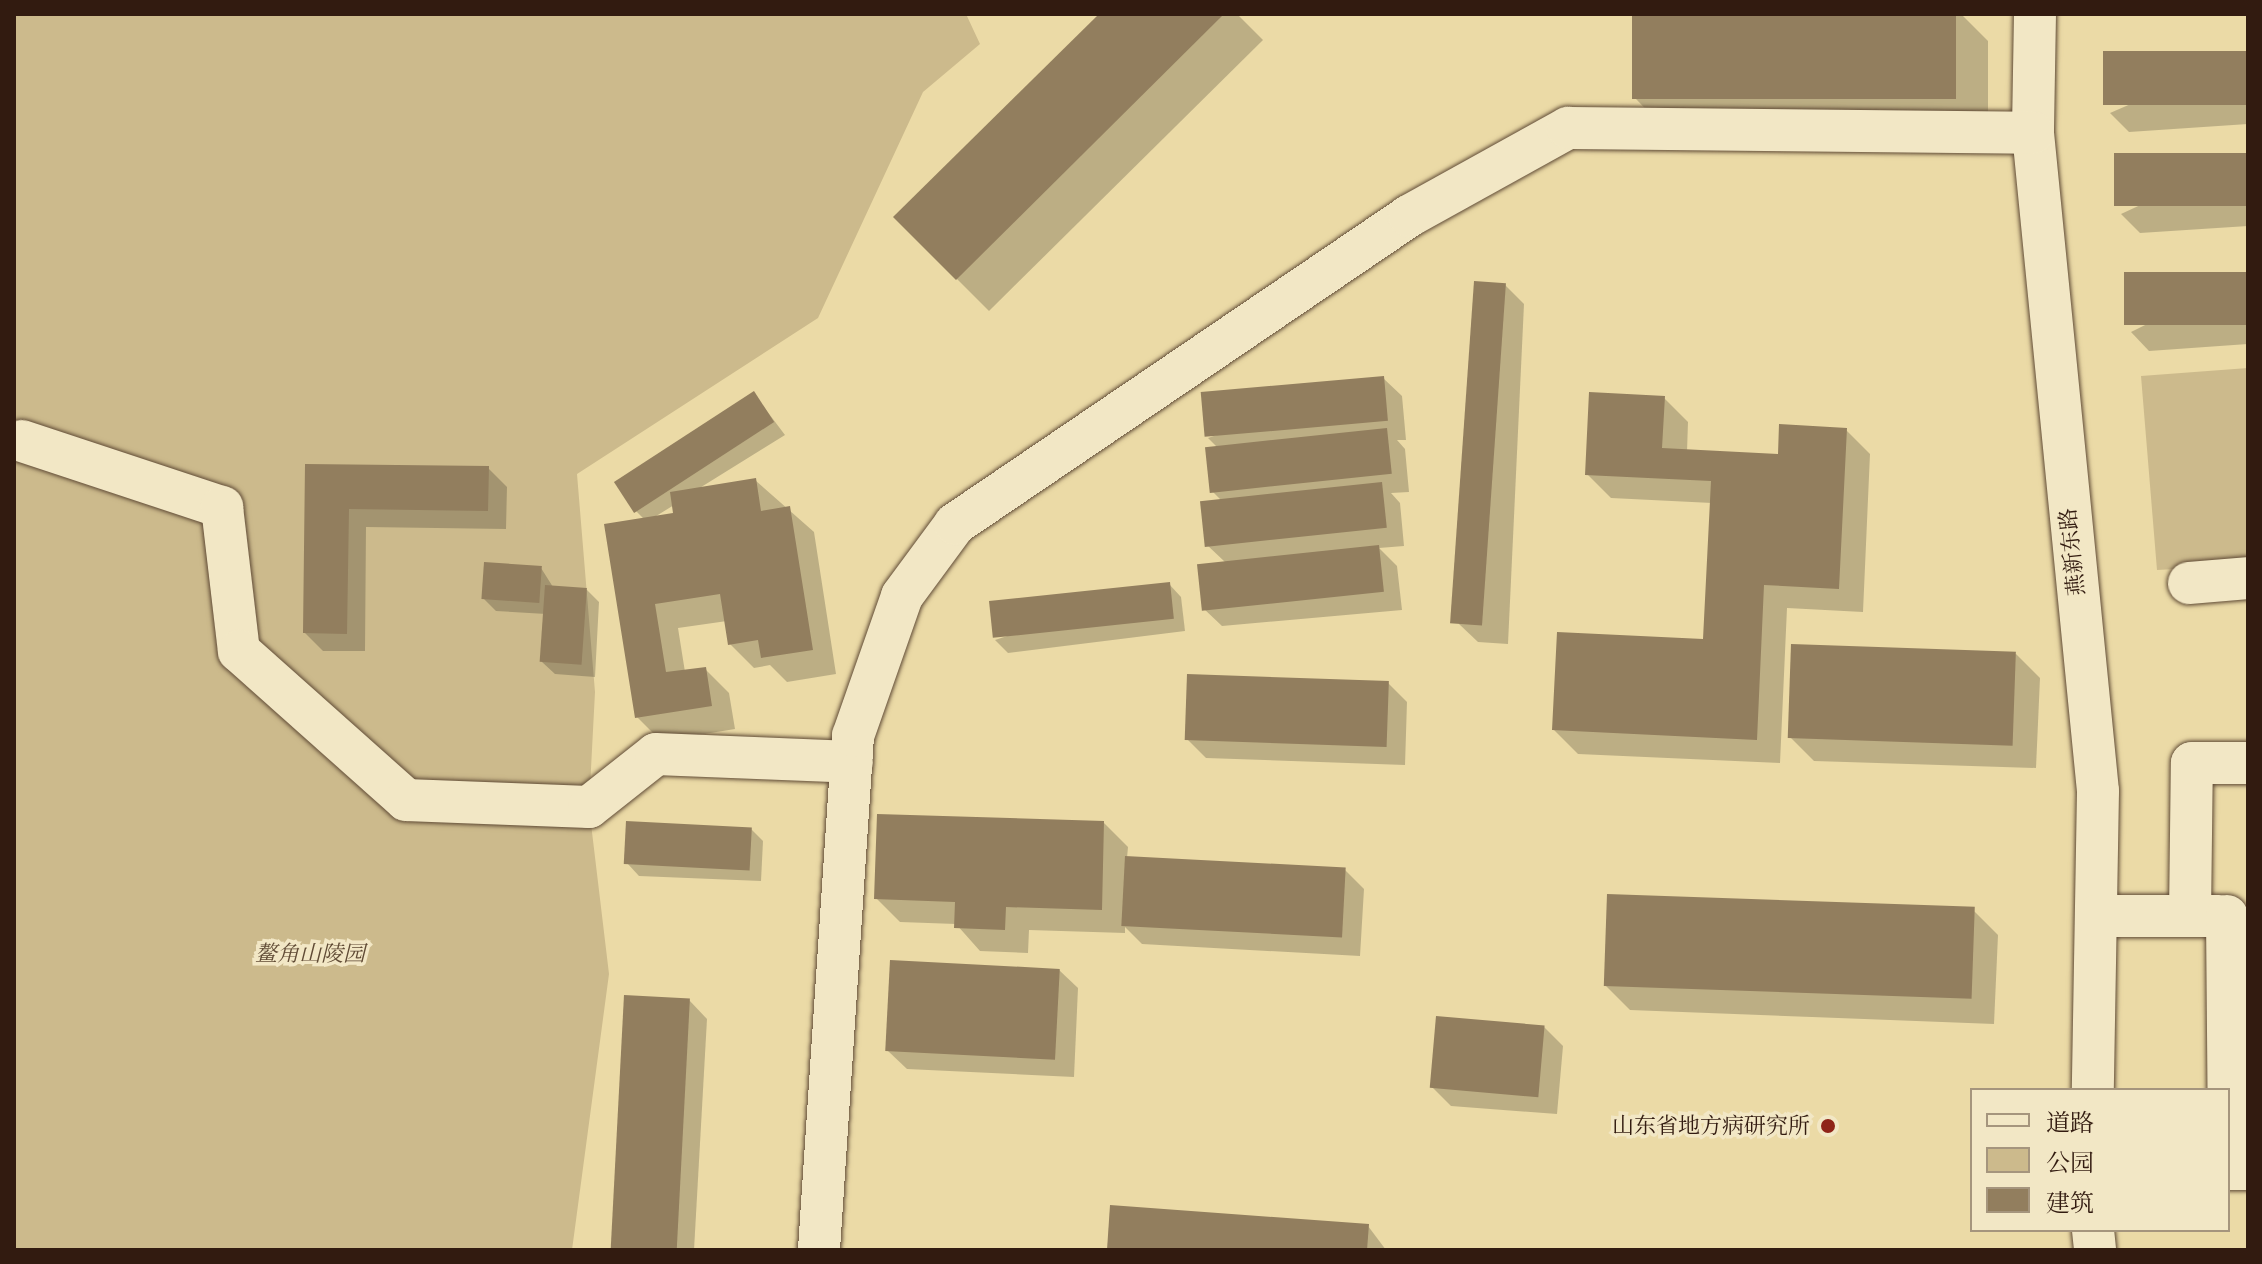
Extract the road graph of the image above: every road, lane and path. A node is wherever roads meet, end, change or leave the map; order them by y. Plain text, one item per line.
1 (2035, 14) edge
2 (2033, 133) junction
3 (22, 441) dead end
4 (2248, 578) edge
5 (2189, 583) dead end
6 (852, 762) junction
7 (2248, 763) edge
8 (2096, 916) junction
9 (2222, 916) edge
10 (2238, 1033) edge
11 (2093, 1088) edge
12 (2230, 1154) edge
13 (819, 1249) edge

1 - 2 street, 燕新东路
2 - 6 street
2 - 8 street, 燕新东路
3 - 6 street
4 - 5 street
6 - 13 street
7 - 9 street
8 - 9 street
8 - 11 street, 燕新东路
9 - 10 street
10 - 12 street

